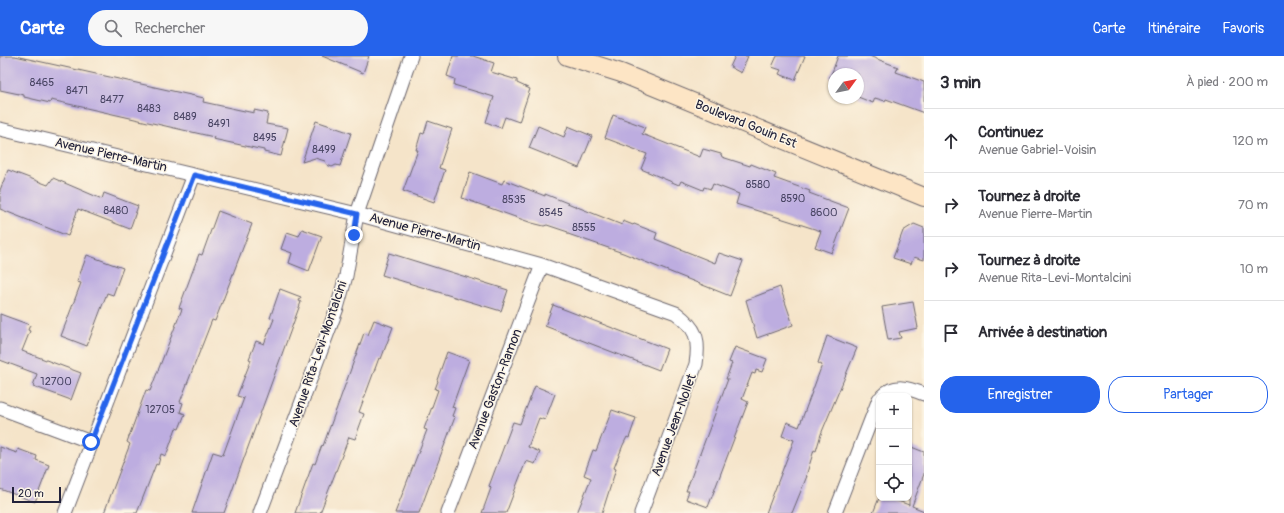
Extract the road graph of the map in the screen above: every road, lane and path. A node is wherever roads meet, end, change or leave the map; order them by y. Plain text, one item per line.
1 (411, 56) edge
2 (567, 56) edge
3 (0, 129) edge
4 (194, 175) junction
5 (924, 197) edge
6 (357, 214) junction
7 (542, 265) junction
8 (696, 335) joint
9 (920, 392) edge
10 (886, 393) edge
11 (876, 407) edge
12 (0, 408) edge
13 (91, 442) junction
14 (65, 513) edge
15 (260, 513) edge
16 (448, 513) edge
17 (641, 513) edge
18 (835, 513) edge

1 - 6 street, Avenue Rita-Levi-Montalcini
2 - 5 street, Boulevard Gouin Est
3 - 4 street, Avenue Pierre-Martin
4 - 6 street, Avenue Pierre-Martin
4 - 13 street
6 - 7 street, Avenue Pierre-Martin
6 - 15 street, Avenue Rita-Levi-Montalcini
7 - 8 street, Avenue Pierre-Martin
7 - 16 street, Avenue Gaston-Ramon
8 - 17 street, Avenue Jean-Nollet
9 - 10 street
11 - 18 street
12 - 13 street
13 - 14 street

